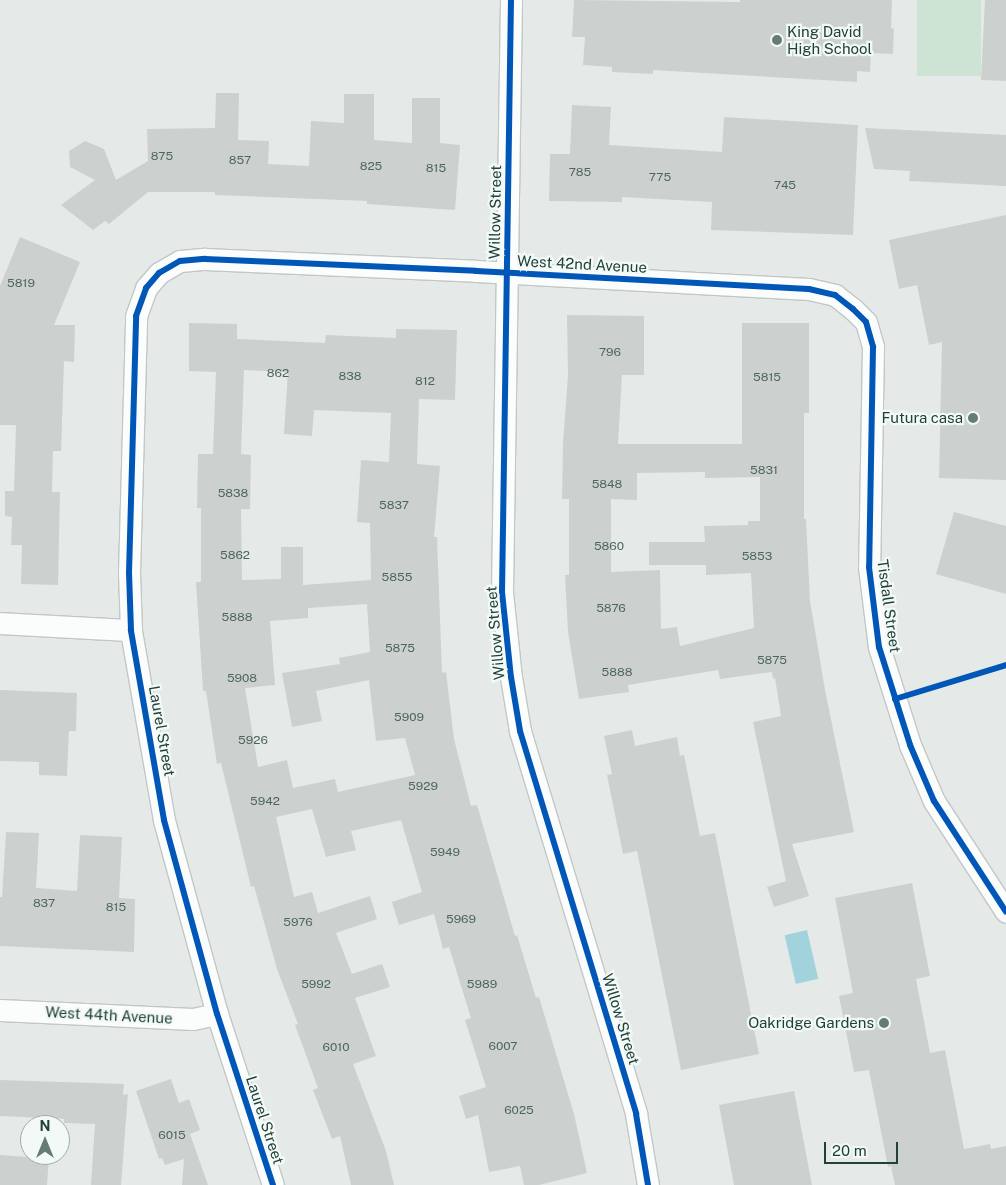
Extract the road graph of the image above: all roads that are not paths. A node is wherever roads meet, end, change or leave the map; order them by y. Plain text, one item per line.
1 (511, 0) edge
2 (507, 272) junction
3 (158, 273) joint
4 (853, 308) joint
5 (0, 623) edge
6 (131, 630) junction
7 (1006, 912) edge
8 (0, 1010) edge
9 (217, 1014) junction
10 (273, 1185) edge
11 (648, 1185) edge

1 - 2 street, Willow Street
2 - 3 street, West 42nd Avenue
2 - 4 street, West 42nd Avenue
2 - 11 street, Willow Street
3 - 6 street, Laurel Street
4 - 7 street, Tisdall Street
5 - 6 street
6 - 9 street, Laurel Street
8 - 9 street, West 44th Avenue
9 - 10 street, Laurel Street

